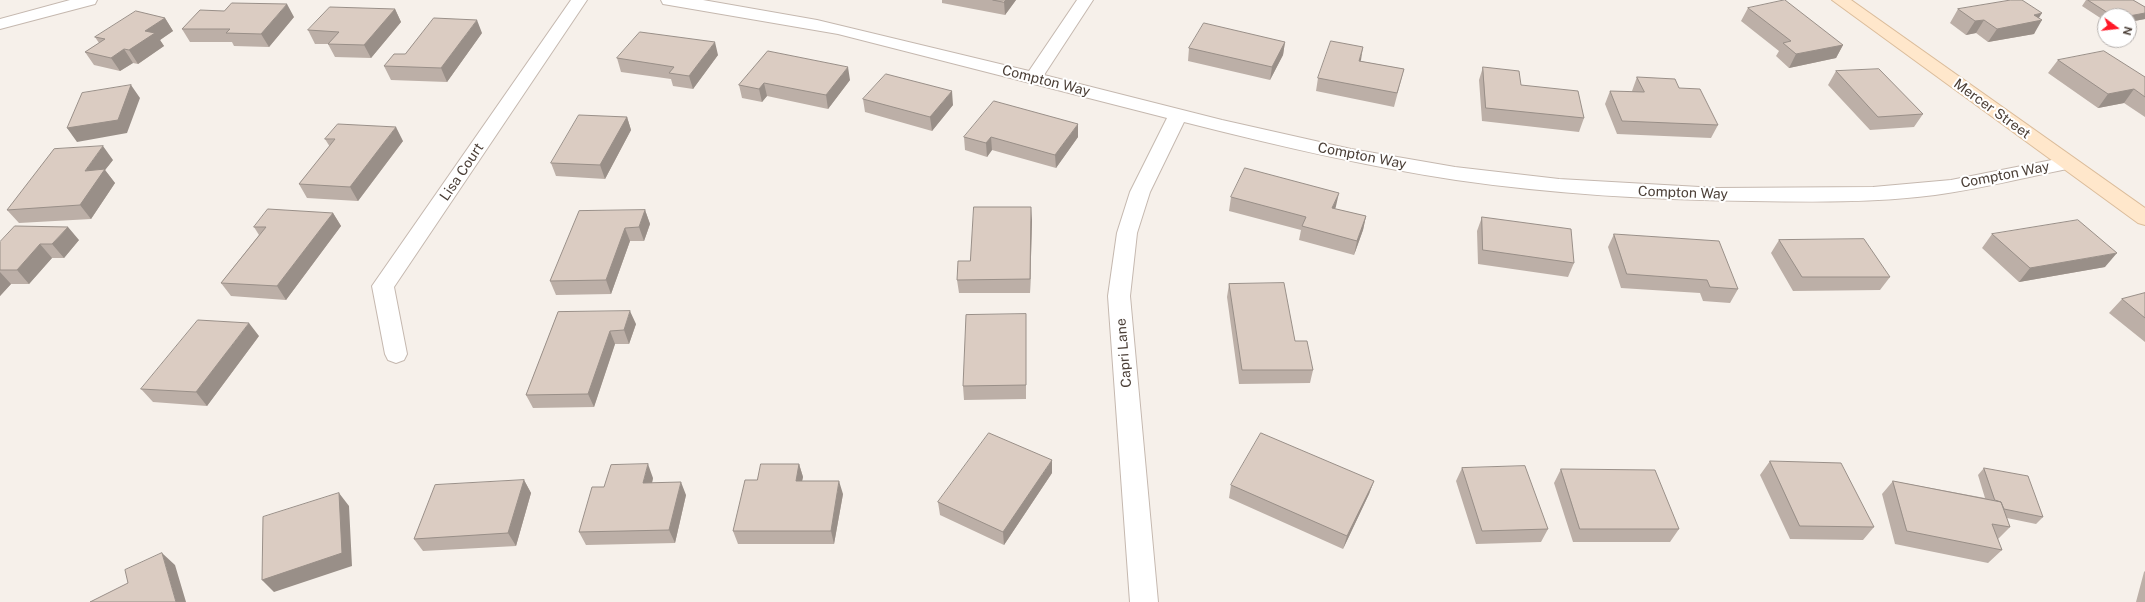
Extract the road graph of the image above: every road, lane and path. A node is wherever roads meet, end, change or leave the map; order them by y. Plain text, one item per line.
1 (89, 0) edge
2 (579, 0) edge
3 (669, 0) edge
4 (1085, 0) edge
5 (1840, 0) edge
6 (0, 24) edge
7 (1033, 78) junction
8 (1178, 115) junction
9 (2067, 163) junction
10 (2145, 218) edge
11 (396, 354) dead end
12 (1144, 602) edge

1 - 6 street
2 - 11 street, Lisa Court
3 - 7 street, Compton Way
4 - 7 street
5 - 9 street, Mercer Street
7 - 8 street, Compton Way
8 - 9 street, Compton Way
8 - 12 street, Capri Lane
9 - 10 street, Mercer Street

